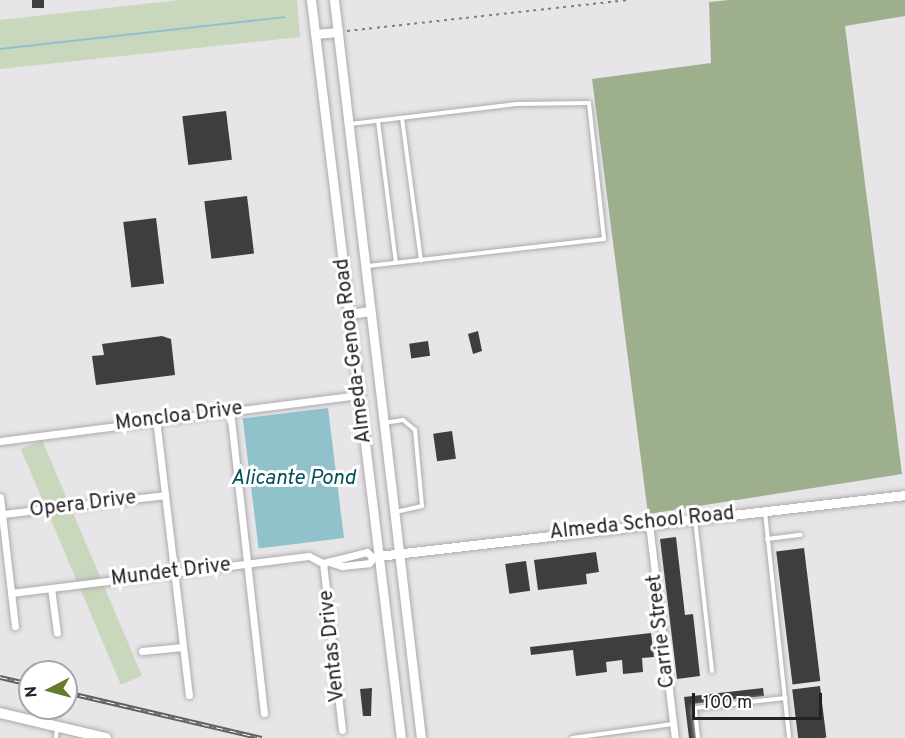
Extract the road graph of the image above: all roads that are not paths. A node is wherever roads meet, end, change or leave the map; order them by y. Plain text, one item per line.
1 (311, 0) edge
2 (333, 0) edge
3 (338, 32) junction
4 (315, 34) junction
5 (402, 118) junction
6 (378, 121) junction
7 (348, 124) junction
8 (421, 261) junction
9 (396, 263) junction
10 (365, 266) junction
11 (370, 311) junction
12 (349, 314) junction
13 (359, 395) junction
14 (230, 410) junction
15 (156, 419) junction
16 (384, 423) junction
17 (0, 441) edge
18 (165, 495) junction
19 (905, 495) edge
20 (0, 497) edge
21 (764, 510) junction
22 (395, 512) junction
23 (2, 514) junction
24 (695, 518) junction
25 (649, 524) junction
26 (801, 535) dead end
27 (768, 538) junction
28 (351, 554) junction
29 (400, 554) junction
30 (375, 557) junction
31 (326, 562) junction
32 (247, 563) junction
33 (352, 565) junction
34 (174, 572) junction
35 (51, 588) junction
36 (11, 593) junction
37 (15, 626) dead end
38 (57, 633) dead end
39 (183, 647) junction
40 (411, 648) junction
41 (142, 651) dead end
42 (390, 651) junction
43 (712, 671) dead end
44 (189, 695) dead end
45 (785, 698) junction
46 (264, 712) dead end
47 (0, 714) edge
48 (673, 724) junction
49 (342, 730) dead end
50 (56, 732) edge
51 (106, 738) edge
52 (401, 738) edge
53 (421, 738) edge
54 (572, 738) edge
55 (675, 738) edge
56 (698, 738) edge
57 (789, 738) edge

1 - 4 main road, Almeda-Genoa Road
2 - 3 main road, Almeda-Genoa Road
3 - 4 main road
3 - 7 main road, Almeda-Genoa Road
4 - 12 main road, Almeda-Genoa Road
5 - 6 lane
5 - 8 lane
5 - 8 lane
6 - 7 lane
6 - 9 lane
7 - 10 main road, Almeda-Genoa Road
8 - 9 lane
9 - 10 lane
10 - 11 main road, Almeda-Genoa Road
11 - 12 main road
11 - 16 main road, Almeda-Genoa Road
12 - 13 main road, Almeda-Genoa Road
13 - 14 street, Moncloa Drive
13 - 30 main road, Almeda-Genoa Road
14 - 15 street, Moncloa Drive
14 - 32 street
15 - 17 street, Moncloa Drive
15 - 18 street
16 - 22 main road, Almeda-Genoa Road
16 - 22 lane
18 - 23 street, Opera Drive
18 - 34 street
19 - 21 main road, Almeda School Road
20 - 23 street
21 - 24 main road, Almeda School Road
21 - 27 lane
22 - 29 main road, Almeda-Genoa Road
23 - 36 street
24 - 25 main road, Almeda School Road
24 - 43 lane
25 - 29 main road, Almeda School Road
25 - 48 street, Carrie Street
26 - 27 lane
27 - 45 lane
28 - 30 street
28 - 31 street
28 - 33 lane
29 - 30 main road, Almeda School Road
29 - 40 main road, Almeda-Genoa Road
30 - 33 street, Mundet Drive
30 - 42 main road, Almeda-Genoa Road
31 - 32 street, Mundet Drive
31 - 33 street, Mundet Drive
31 - 49 street, Ventas Drive
32 - 34 street, Mundet Drive
32 - 46 street
34 - 35 street, Mundet Drive
34 - 39 street
35 - 36 street, Mundet Drive
35 - 38 street
36 - 37 street
39 - 41 street
39 - 44 street
40 - 42 main road
40 - 53 main road, Almeda-Genoa Road
42 - 52 main road, Almeda-Genoa Road
45 - 56 lane
45 - 57 lane
47 - 50 main road
48 - 54 lane
48 - 55 street, Carrie Street
50 - 51 main road

